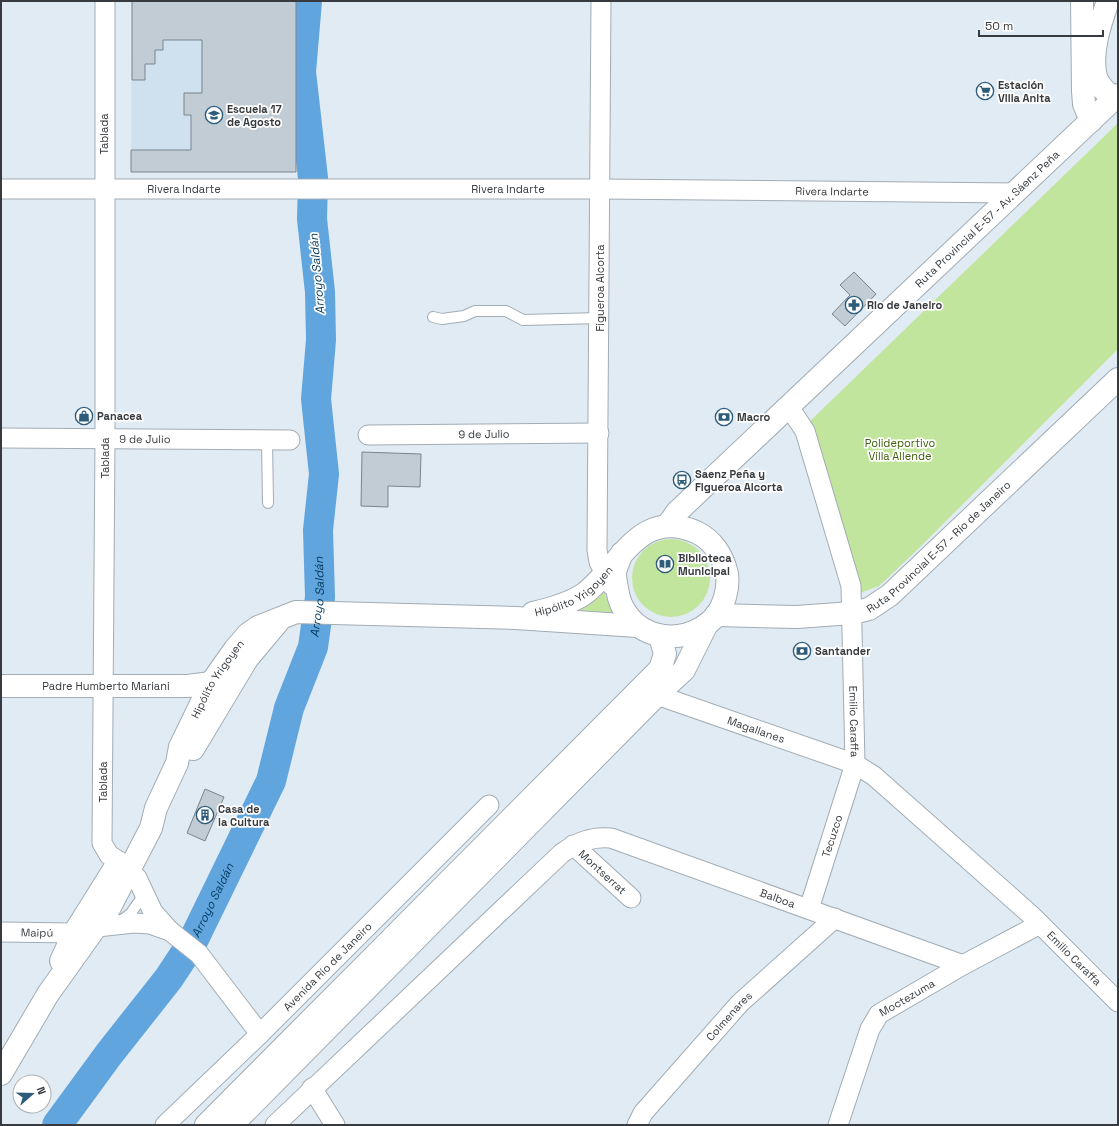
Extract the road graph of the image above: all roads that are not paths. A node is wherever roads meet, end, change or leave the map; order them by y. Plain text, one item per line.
1 (105, 1) edge
2 (601, 1) edge
3 (1082, 1) edge
4 (1091, 1) edge
5 (1096, 1) edge
6 (1108, 1) edge
7 (1116, 97) edge
8 (1091, 121) junction
9 (1, 189) edge
10 (600, 189) junction
11 (104, 190) junction
12 (1016, 193) junction
13 (433, 317) dead end
14 (600, 318) junction
15 (1118, 379) edge
16 (789, 407) junction
17 (599, 433) junction
18 (368, 435) dead end
19 (1, 438) edge
20 (105, 439) junction
21 (267, 440) junction
22 (290, 440) dead end
23 (268, 502) dead end
24 (667, 526) junction
25 (622, 553) junction
26 (604, 573) junction
27 (618, 596) junction
28 (852, 613) junction
29 (289, 614) junction
30 (516, 618) junction
31 (711, 621) junction
32 (637, 626) junction
33 (660, 636) junction
34 (211, 683) junction
35 (1, 686) edge
36 (103, 686) junction
37 (657, 695) junction
38 (177, 763) junction
39 (855, 764) junction
40 (489, 806) dead end
41 (582, 842) junction
42 (124, 866) junction
43 (145, 893) junction
44 (631, 898) dead end
45 (95, 901) junction
46 (809, 909) junction
47 (835, 918) junction
48 (1040, 924) junction
49 (107, 926) junction
50 (170, 931) junction
51 (1, 932) edge
52 (74, 933) junction
53 (963, 965) junction
54 (48, 994) junction
55 (1118, 1002) edge
56 (260, 1034) junction
57 (1, 1074) edge
58 (312, 1088) junction
59 (165, 1125) edge
60 (206, 1125) edge
61 (232, 1125) edge
62 (275, 1125) edge
63 (335, 1125) edge
64 (637, 1125) edge
65 (838, 1125) edge

1 - 11 street, Tablada
2 - 10 street, Figueroa Alcorta
3 - 8 main road
4 - 5 main road
6 - 7 main road
7 - 8 main road, Ruta Provincial E-57 - Av. Sáenz Peña
8 - 12 main road, Ruta Provincial E-57 - Av. Sáenz Peña
9 - 11 street, Rivera Indarte
10 - 11 street, Rivera Indarte
10 - 12 street, Rivera Indarte
10 - 14 street, Figueroa Alcorta
11 - 20 street, Tablada
12 - 16 main road, Ruta Provincial E-57 - Av. Sáenz Peña
13 - 14 lane
14 - 17 street, Figueroa Alcorta
15 - 28 main road, Ruta Provincial E-57 - Río de Janeiro
16 - 24 main road, Ruta Provincial E-57 - Av. Sáenz Peña
16 - 28 street, Emilio Caraffa
17 - 18 street, 9 de Julio
17 - 26 street, Figueroa Alcorta
19 - 20 street, 9 de Julio
20 - 21 street, 9 de Julio
20 - 36 street, Tablada
21 - 22 street, 9 de Julio
21 - 23 lane
24 - 25 main road
24 - 31 main road
25 - 26 main road, Hipólito Yrigoyen
25 - 27 main road
26 - 27 street, Figueroa Alcorta
26 - 30 main road, Hipólito Yrigoyen
27 - 32 main road
28 - 31 main road, Ruta Provincial E-57 - Río de Janeiro
28 - 39 street, Emilio Caraffa
29 - 30 main road, Hipólito Yrigoyen
29 - 34 main road, Hipólito Yrigoyen
29 - 38 main road, Hipólito Yrigoyen
30 - 32 main road, Hipólito Yrigoyen
31 - 33 main road
31 - 37 main road
32 - 33 main road
33 - 60 main road
34 - 36 main road, Padre Humberto Mariani
34 - 38 main road, Hipólito Yrigoyen
35 - 36 main road, Padre Humberto Mariani
36 - 42 street, Tablada
37 - 39 street, Magallanes
37 - 61 main road
38 - 42 main road, Hipólito Yrigoyen
39 - 46 street, Tecuzco
39 - 48 street, Emilio Caraffa
40 - 56 street, Avenida Río de Janeiro
41 - 44 street, Montserrat
41 - 46 street, Balboa
41 - 58 street
42 - 43 street
42 - 45 main road
42 - 49 main road
43 - 49 lane
43 - 50 street
45 - 49 main road
45 - 52 main road
46 - 47 street, Balboa
47 - 53 street, Balboa
47 - 64 street, Colmenares
48 - 53 street, Moctezuma
48 - 55 street, Emilio Caraffa
49 - 50 street, Maipú
49 - 52 street, Maipú
49 - 54 main road
50 - 56 street
51 - 52 street, Maipú
52 - 54 main road
53 - 65 street, Moctezuma
54 - 57 main road
56 - 59 street, Avenida Río de Janeiro
58 - 62 street
58 - 63 street

